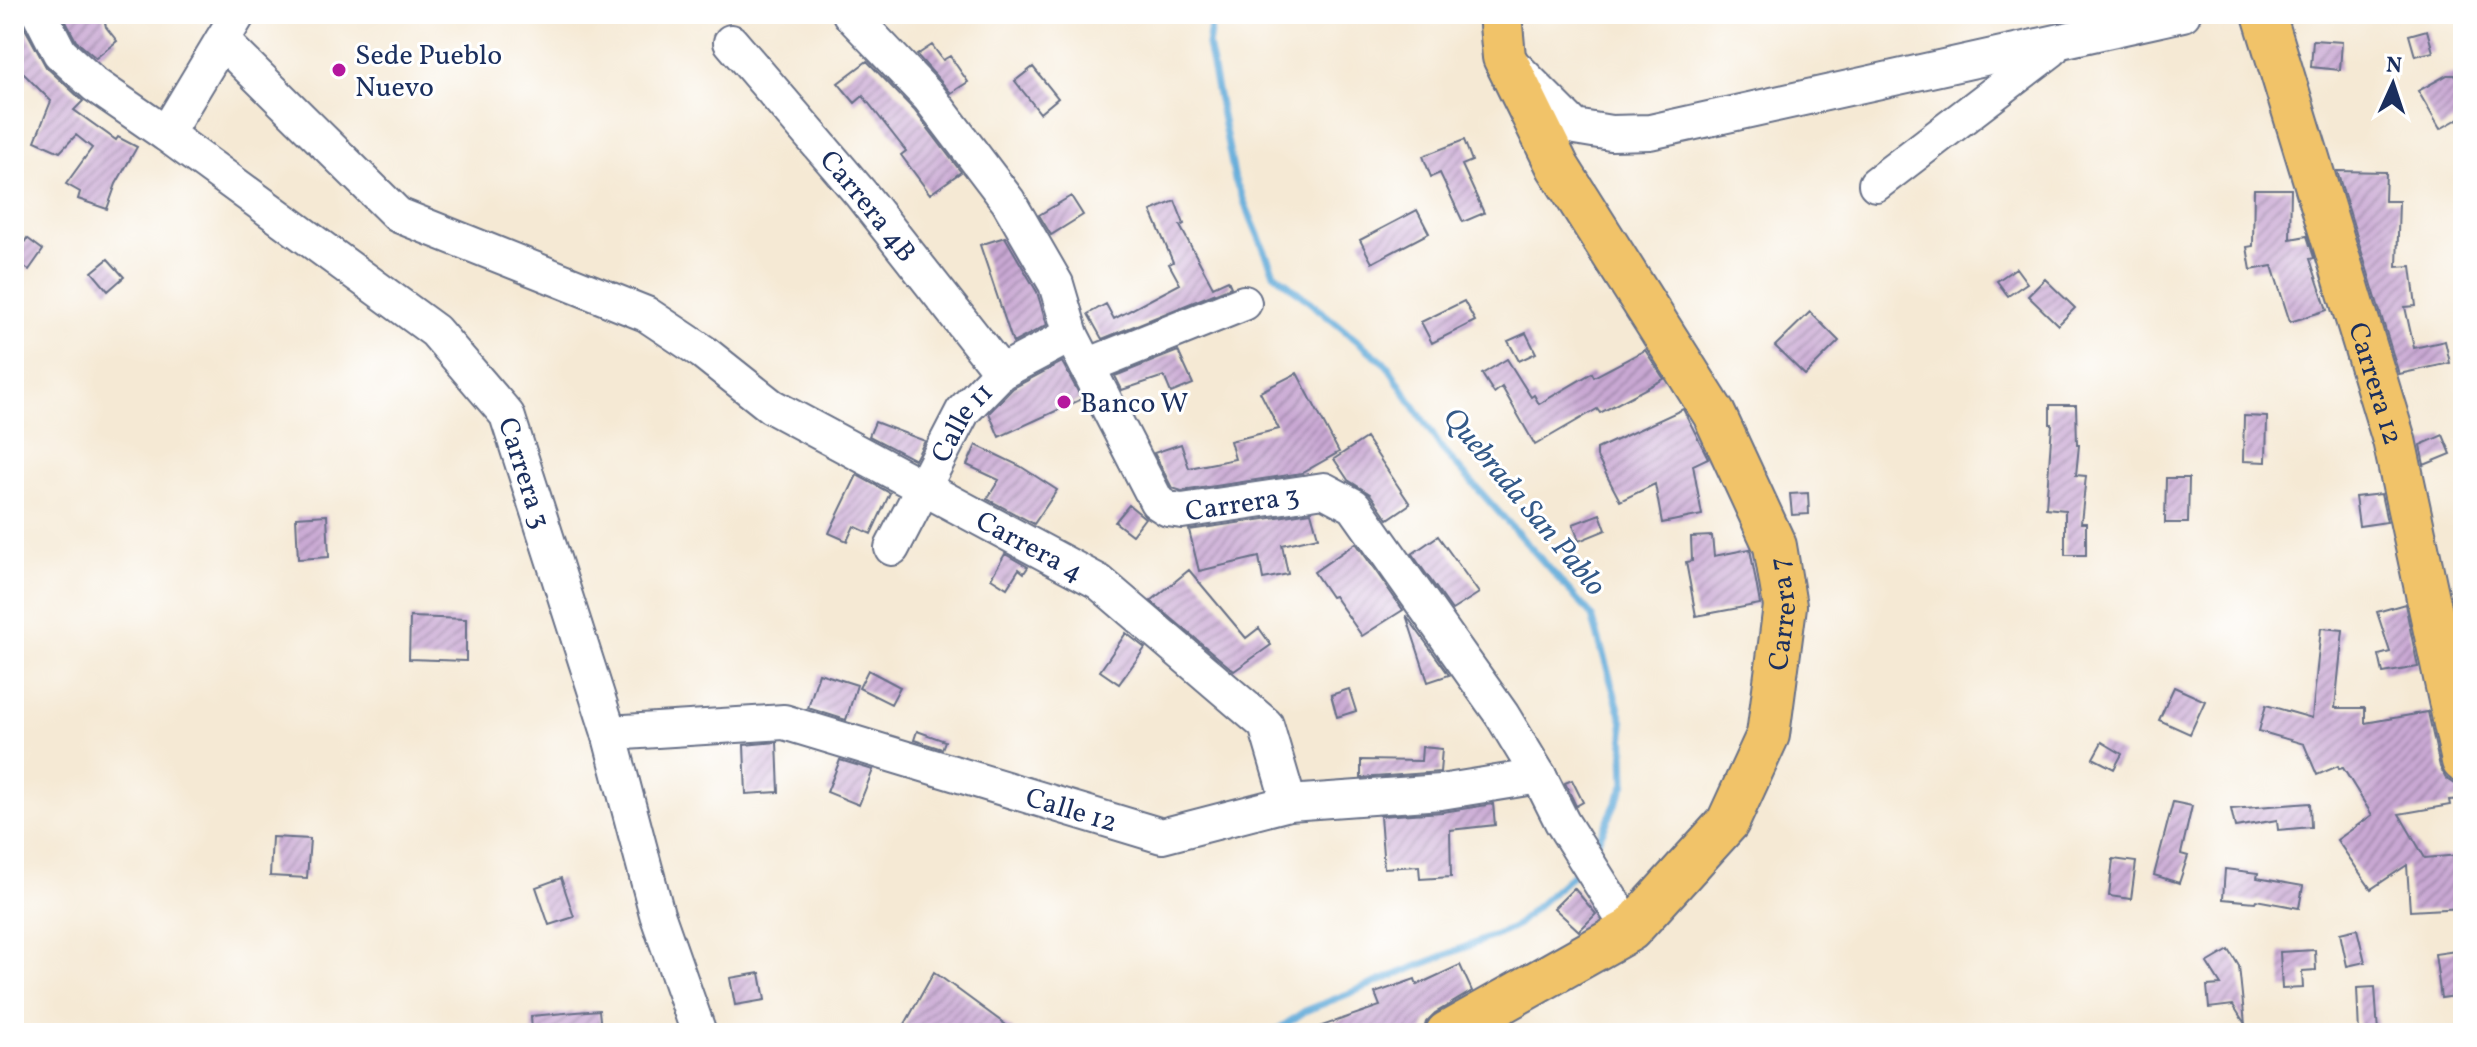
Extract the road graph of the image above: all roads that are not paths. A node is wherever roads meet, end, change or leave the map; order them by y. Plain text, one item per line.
1 (40, 14) edge
2 (850, 14) edge
3 (1500, 14) edge
4 (2183, 14) edge
5 (2264, 14) edge
6 (230, 28) edge
7 (731, 42) dead end
8 (2061, 42) junction
9 (1504, 57) junction
10 (166, 134) junction
11 (1876, 184) dead end
12 (1244, 303) dead end
13 (1071, 335) junction
14 (1087, 366) junction
15 (1001, 372) junction
16 (924, 487) junction
17 (892, 548) dead end
18 (609, 733) junction
19 (2463, 761) edge
20 (1539, 776) junction
21 (1289, 803) junction
22 (1630, 930) junction
23 (699, 1033) edge
24 (1447, 1033) edge

1 - 10 street, Carrera 3
2 - 13 street, Carrera 3
3 - 9 main road, Carrera 7
4 - 8 street
5 - 19 main road, Carrera 12
6 - 10 street
6 - 16 street, Carrera 4
7 - 15 street, Carrera 4B
8 - 9 street
8 - 11 street
9 - 22 main road, Carrera 7
10 - 18 street, Carrera 3
12 - 14 street
13 - 14 street, Carrera 3
13 - 15 street, Calle 11
14 - 20 street, Carrera 3
15 - 16 street, Calle 11
16 - 17 street, Calle 11
16 - 21 street, Carrera 4
18 - 21 street, Calle 12
18 - 23 street, Carrera 3
20 - 21 street, Calle 12
20 - 22 street, Carrera 3
22 - 24 main road, Carrera 7

